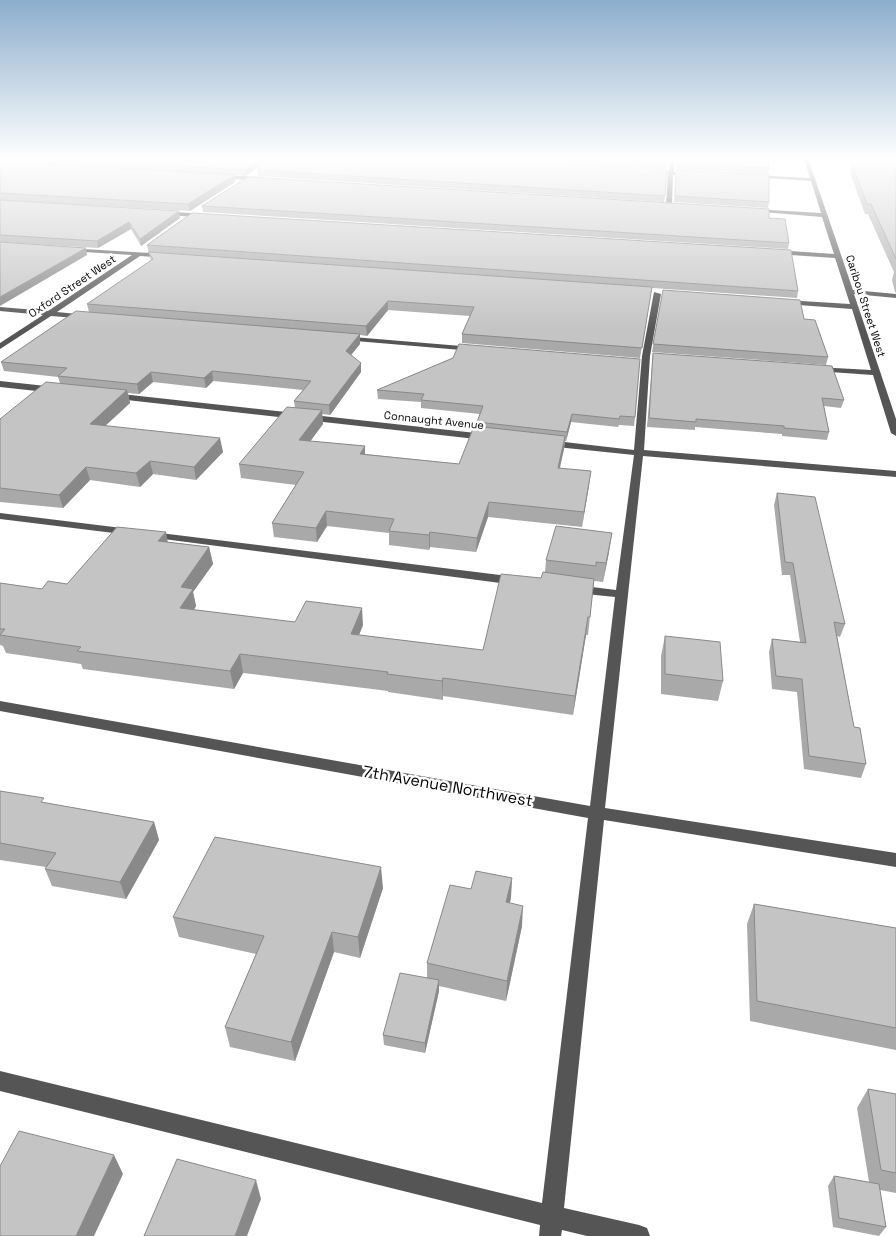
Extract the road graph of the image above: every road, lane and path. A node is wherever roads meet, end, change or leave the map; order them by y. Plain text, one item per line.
1 (824, 215) edge
2 (190, 216) edge
3 (205, 216) edge
4 (211, 216) edge
5 (184, 221) edge
6 (59, 249) edge
7 (146, 249) edge
8 (768, 252) edge
9 (138, 254) junction
10 (838, 256) junction
11 (178, 257) edge
12 (850, 292) junction
13 (647, 293) edge
14 (657, 294) junction
15 (667, 294) edge
16 (896, 296) edge
17 (776, 302) edge
18 (855, 307) junction
19 (0, 310) edge
20 (50, 314) junction
21 (99, 318) edge
22 (337, 338) edge
23 (0, 347) edge
24 (486, 350) edge
25 (809, 368) edge
26 (876, 373) junction
27 (0, 384) edge
28 (69, 391) edge
29 (98, 394) edge
30 (896, 433) edge
31 (491, 437) edge
32 (540, 443) edge
33 (639, 453) junction
34 (896, 474) edge
35 (0, 516) edge
36 (532, 583) edge
37 (562, 587) edge
38 (621, 594) junction
39 (0, 706) edge
40 (597, 813) junction
41 (896, 860) edge
42 (0, 1081) edge
43 (551, 1227) edge
44 (639, 1236) edge

1 - 10 street, Caribou Street West
2 - 5 street
3 - 4 street
6 - 9 street
7 - 9 street, Oxford Street West
8 - 10 street
9 - 11 street
9 - 20 street, Oxford Street West
10 - 12 street, Caribou Street West
12 - 16 street
12 - 18 street, Caribou Street West
13 - 14 street
14 - 15 street
14 - 33 street
17 - 18 street
18 - 26 street, Caribou Street West
19 - 20 street
20 - 21 street
20 - 23 street, Oxford Street West
22 - 24 street
25 - 26 street
26 - 30 street, Caribou Street West
27 - 28 street
29 - 31 street, Connaught Avenue
32 - 33 street
33 - 34 street
33 - 38 street
35 - 36 street
37 - 38 street
38 - 40 street
39 - 40 street, 7th Avenue Northwest
40 - 41 street, 7th Avenue Northwest
40 - 43 street
42 - 43 street
43 - 44 street

